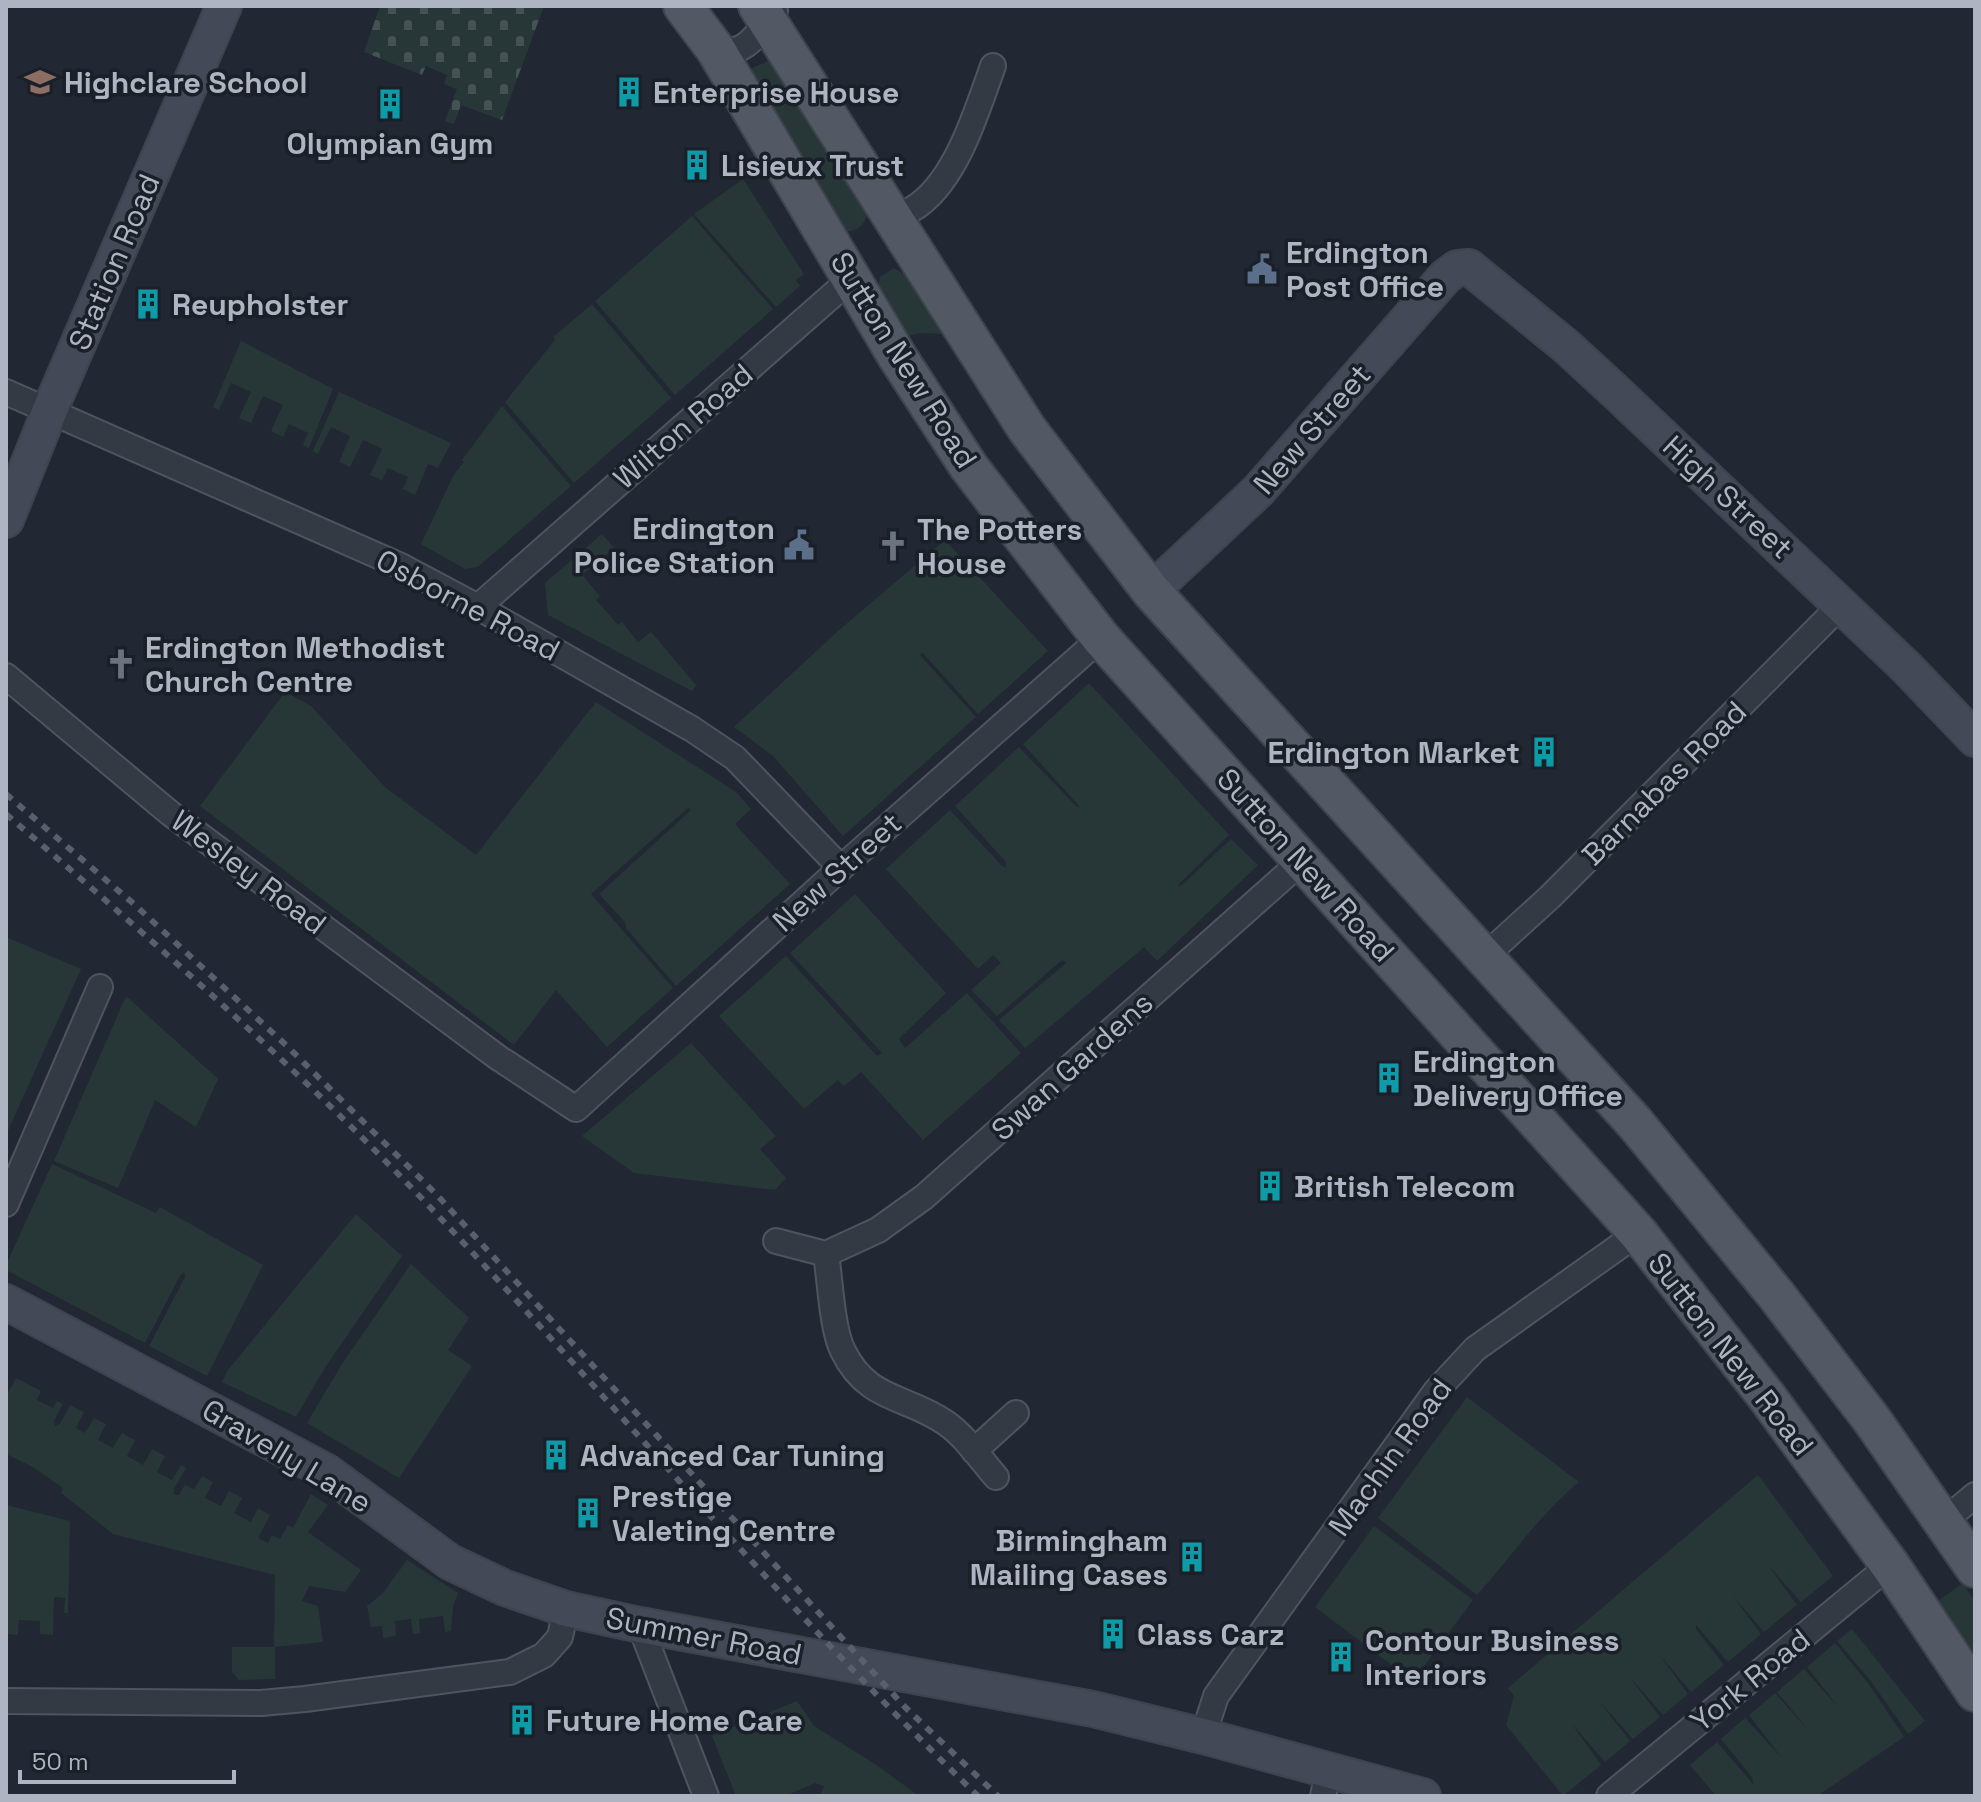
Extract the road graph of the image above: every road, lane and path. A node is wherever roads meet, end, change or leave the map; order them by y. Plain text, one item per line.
1 (224, 6) edge
2 (768, 11) edge
3 (698, 21) edge
4 (993, 66) dead end
5 (893, 220) junction
6 (1469, 267) joint
7 (853, 277) junction
8 (6, 392) edge
9 (51, 410) junction
10 (6, 520) edge
11 (1151, 591) junction
12 (1841, 605) junction
13 (478, 607) junction
14 (1101, 638) junction
15 (6, 676) edge
16 (1975, 739) edge
17 (1303, 860) junction
18 (841, 868) junction
19 (1484, 957) junction
20 (100, 987) dead end
21 (576, 1109) joint
22 (6, 1204) edge
23 (1638, 1233) junction
24 (776, 1241) dead end
25 (826, 1254) junction
26 (6, 1302) edge
27 (1016, 1413) dead end
28 (974, 1451) junction
29 (996, 1477) dead end
30 (1975, 1495) edge
31 (1944, 1521) junction
32 (1890, 1565) junction
33 (1975, 1568) edge
34 (566, 1609) junction
35 (640, 1625) junction
36 (1975, 1692) edge
37 (6, 1701) edge
38 (1203, 1736) junction
39 (1326, 1784) edge
40 (706, 1796) edge
41 (1423, 1796) edge
42 (1609, 1796) edge

1 - 9 main road, Station Road
2 - 3 street
2 - 5 main road
3 - 7 main road, Sutton New Road
4 - 5 street
5 - 11 main road
6 - 11 main road, New Street
6 - 12 main road, High Street
7 - 13 street, Wilton Road
7 - 14 main road, Sutton New Road
8 - 9 street, Osborne Road
9 - 10 main road, Station Road
9 - 13 street, Osborne Road
11 - 19 main road
12 - 16 main road, High Street
12 - 19 street, Barnabas Road
13 - 18 street, Osborne Road
14 - 17 main road, Sutton New Road
14 - 18 street, New Street
15 - 21 street, Wesley Road
17 - 23 main road, Sutton New Road
17 - 25 street, Swan Gardens
18 - 21 street, New Street
19 - 31 main road
20 - 22 street
23 - 32 main road, Sutton New Road
23 - 38 street, Machin Road
24 - 25 street
25 - 28 street
26 - 34 main road, Gravelly Lane
27 - 28 street
28 - 29 street
30 - 31 street
31 - 33 main road
32 - 36 main road, Sutton New Road
32 - 42 street, York Road
34 - 35 main road, Summer Road
34 - 37 street, Summer Road
35 - 38 main road, Summer Road
35 - 40 street
38 - 39 main road, Summer Road
39 - 41 main road, Summer Road

